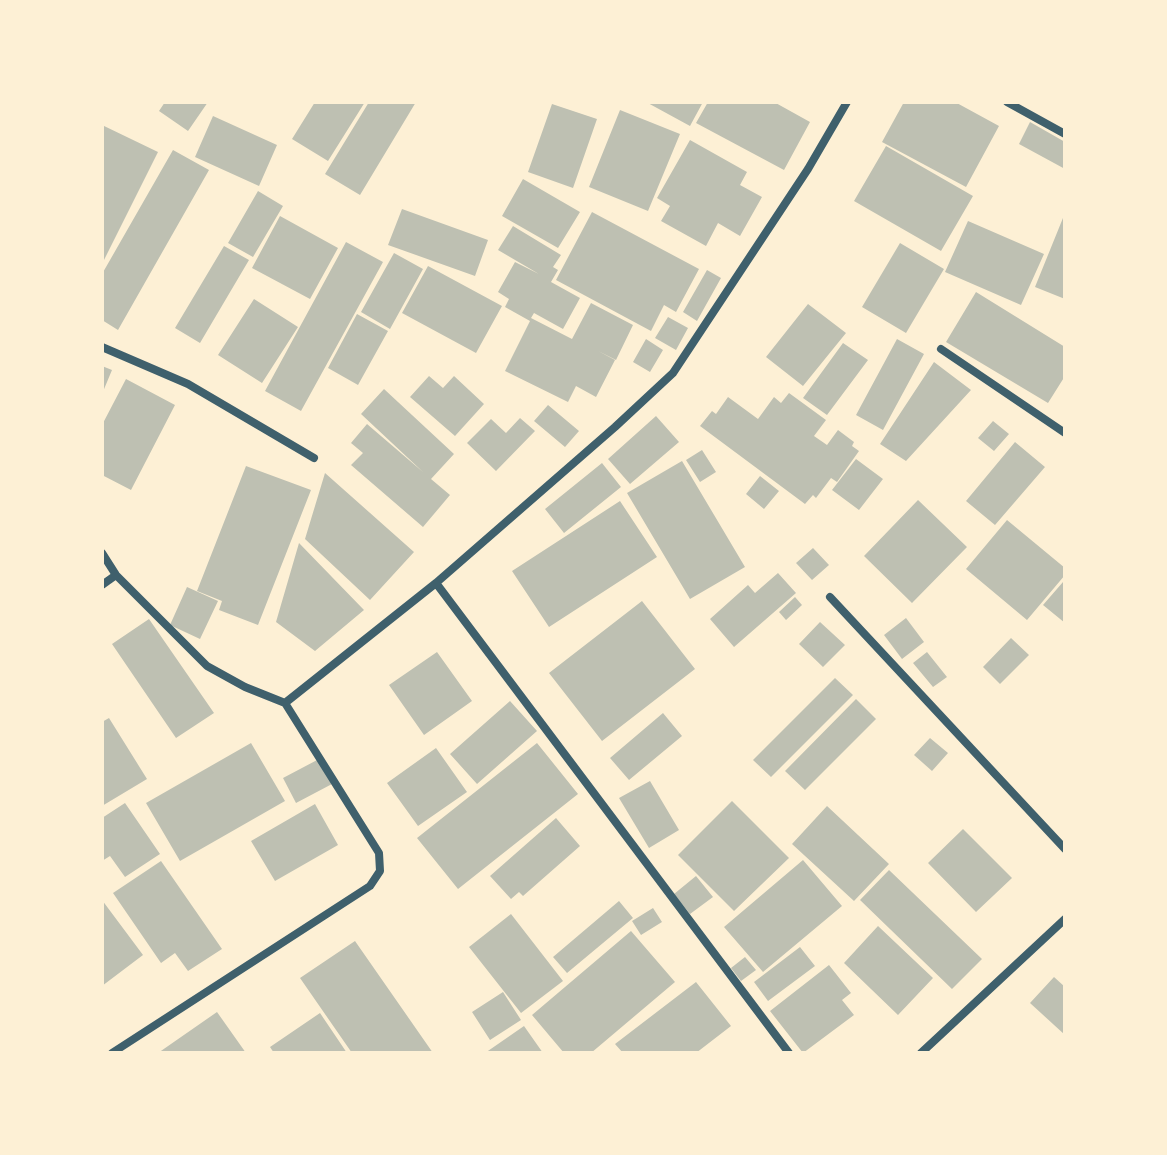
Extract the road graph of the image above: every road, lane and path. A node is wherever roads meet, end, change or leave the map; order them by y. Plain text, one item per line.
1 (847, 102) edge
2 (1007, 102) edge
3 (1065, 134) edge
4 (102, 347) edge
5 (941, 349) dead end
6 (1065, 433) edge
7 (314, 458) dead end
8 (102, 553) edge
9 (116, 575) junction
10 (436, 583) junction
11 (102, 585) edge
12 (830, 597) dead end
13 (285, 703) junction
14 (1065, 849) edge
15 (1065, 919) edge
16 (112, 1053) edge
17 (789, 1053) edge
18 (921, 1053) edge

1 - 10 street
2 - 3 street
4 - 7 street
5 - 6 street
8 - 9 street
9 - 11 street
9 - 13 street
10 - 13 street
10 - 17 street
12 - 14 street
13 - 16 street
15 - 18 street

